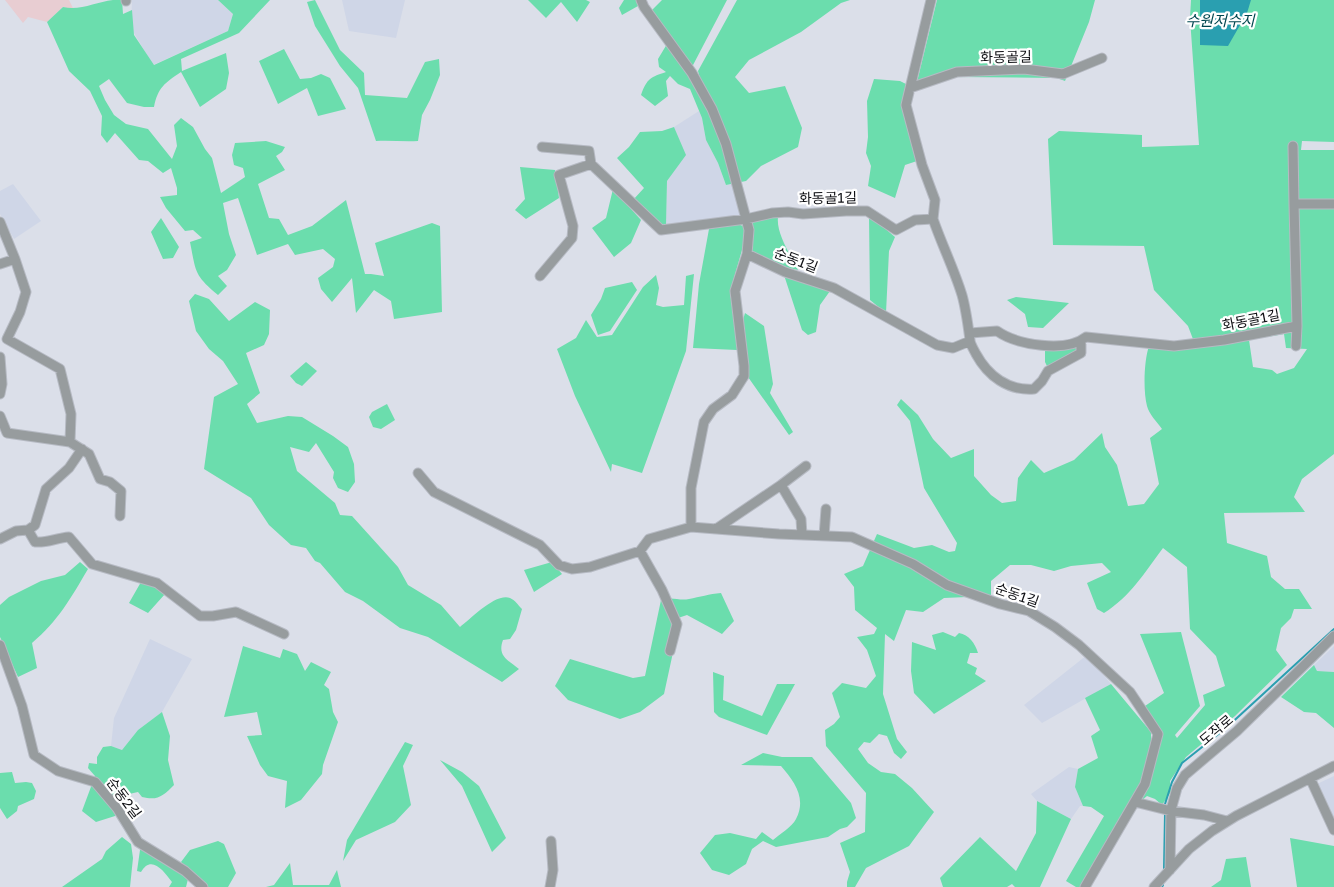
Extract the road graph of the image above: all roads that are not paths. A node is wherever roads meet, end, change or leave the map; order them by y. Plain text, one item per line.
1 (641, 0) edge
2 (932, 0) edge
3 (1102, 58) dead end
4 (910, 88) junction
5 (1293, 146) dead end
6 (542, 147) dead end
7 (591, 164) junction
8 (1294, 204) junction
9 (1334, 204) edge
10 (746, 219) junction
11 (933, 219) junction
12 (0, 222) edge
13 (747, 254) junction
14 (15, 259) junction
15 (0, 264) edge
16 (540, 276) dead end
17 (1297, 326) junction
18 (970, 337) junction
19 (4, 340) edge
20 (1081, 341) junction
21 (1296, 346) dead end
22 (0, 357) edge
23 (1, 384) edge
24 (0, 394) edge
25 (0, 416) edge
26 (70, 442) junction
27 (82, 449) junction
28 (806, 466) dead end
29 (418, 473) dead end
30 (781, 485) junction
31 (826, 509) dead end
32 (120, 516) dead end
33 (691, 526) junction
34 (716, 529) junction
35 (28, 530) junction
36 (802, 535) junction
37 (824, 536) junction
38 (0, 538) edge
39 (640, 551) junction
40 (284, 634) dead end
41 (1334, 636) edge
42 (0, 645) edge
43 (670, 651) dead end
44 (1334, 766) edge
45 (1310, 778) junction
46 (1135, 802) junction
47 (1171, 811) junction
48 (1227, 822) junction
49 (1334, 830) edge
50 (551, 841) dead end
51 (1170, 870) junction
52 (203, 887) edge
53 (550, 887) edge
54 (1085, 887) edge
55 (1154, 887) edge

1 - 10 street
2 - 4 street
3 - 4 street, 화동골길
4 - 11 street
5 - 8 street, 화동골1길
6 - 7 street
7 - 10 street
7 - 16 street
8 - 9 street
8 - 17 street, 화동골1길
10 - 11 street, 화동골1길
10 - 13 street
11 - 18 street
12 - 14 street
13 - 18 street, 순동1길
13 - 33 street
14 - 15 street
14 - 19 street
17 - 20 street, 화동골1길
17 - 21 street
18 - 20 street, 화동골1길
18 - 20 street
19 - 22 street
19 - 26 street
22 - 23 street
23 - 24 street
25 - 26 street
26 - 27 street
27 - 32 street
27 - 35 street
28 - 30 street
29 - 39 street, 순동1길
30 - 34 street
30 - 36 street
31 - 37 street
33 - 34 street, 순동1길
33 - 39 street, 순동1길
34 - 36 street, 순동1길
35 - 38 street
35 - 40 street
36 - 37 street, 순동1길
37 - 46 street, 순동1길
39 - 43 street
41 - 47 street, 도작로
42 - 52 street, 순동2길
44 - 45 street
45 - 48 street
45 - 49 street
46 - 47 street
46 - 54 street, 순동1길
47 - 48 street
47 - 51 street, 도작로
48 - 51 street
50 - 53 street
51 - 55 street

